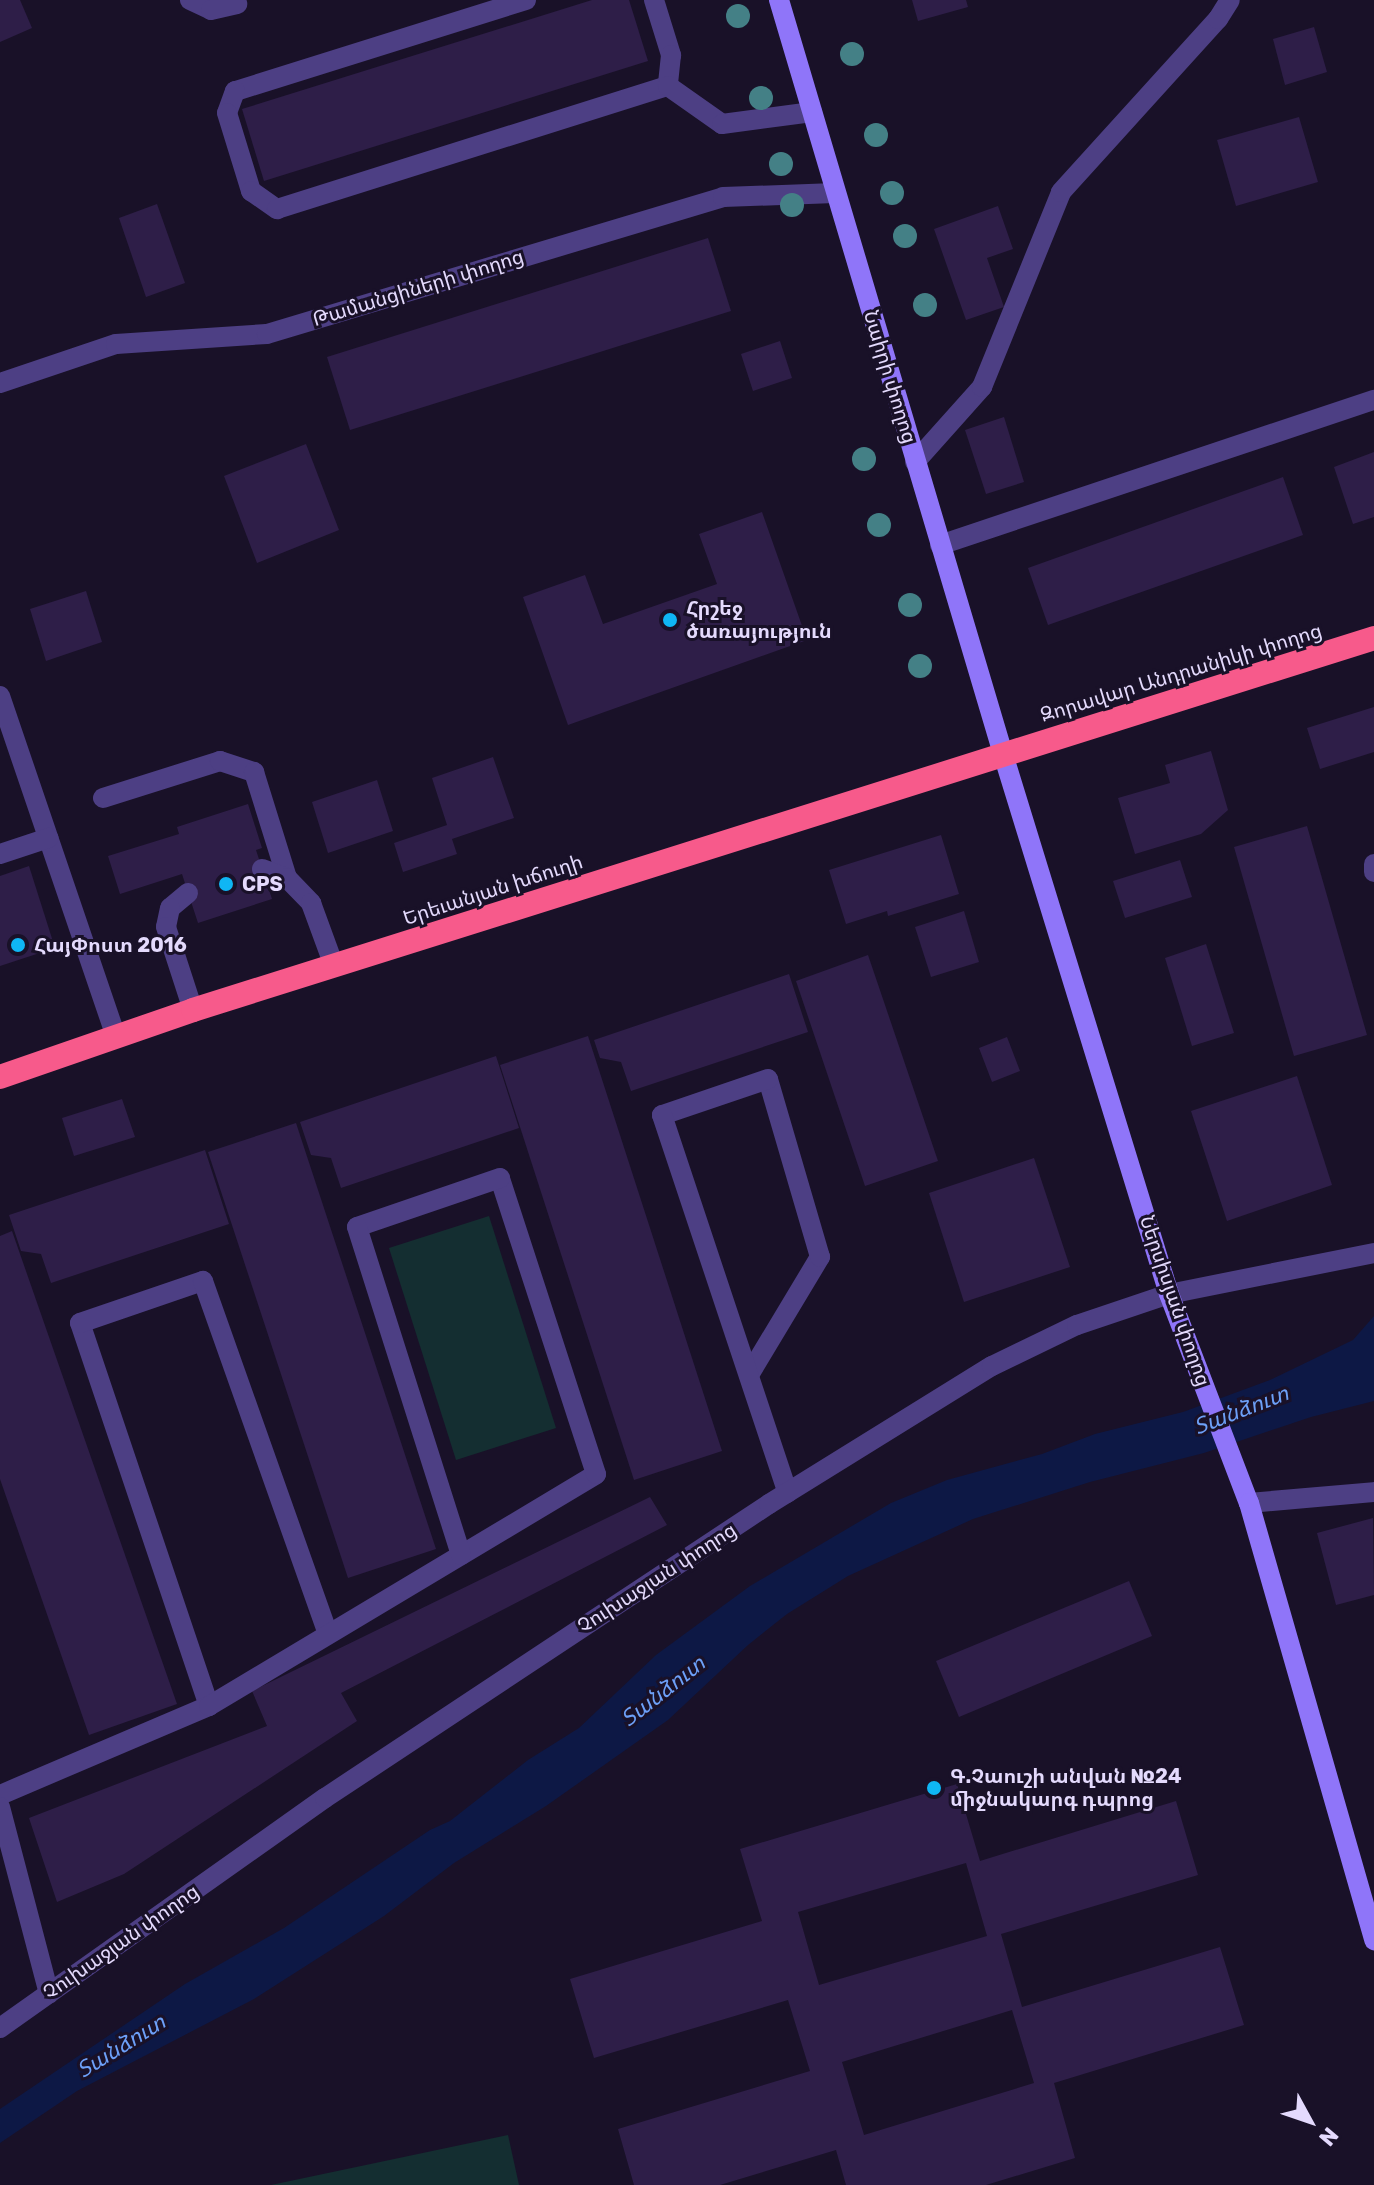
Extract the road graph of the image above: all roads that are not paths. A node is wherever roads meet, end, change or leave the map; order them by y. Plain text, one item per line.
1 (190, 0) edge
2 (526, 0) edge
3 (654, 0) edge
4 (779, 0) edge
5 (1230, 0) edge
6 (237, 4) dead end
7 (668, 86) junction
8 (812, 112) junction
9 (835, 193) junction
10 (0, 383) edge
11 (1374, 400) edge
12 (915, 462) junction
13 (940, 545) junction
14 (1374, 638) edge
15 (0, 696) edge
16 (1003, 754) junction
17 (103, 798) dead end
18 (48, 838) junction
19 (0, 854) edge
20 (1374, 864) edge
21 (262, 869) dead end
22 (1374, 872) edge
23 (287, 878) junction
24 (188, 893) dead end
25 (334, 966) junction
26 (193, 1010) junction
27 (116, 1037) junction
28 (0, 1077) edge
29 (1374, 1253) edge
30 (1169, 1294) junction
31 (749, 1375) junction
32 (1374, 1492) edge
33 (788, 1493) junction
34 (1249, 1503) junction
35 (461, 1555) junction
36 (328, 1634) junction
37 (209, 1706) junction
38 (0, 1795) edge
39 (0, 1807) edge
40 (1374, 1940) edge
41 (49, 1994) junction
42 (0, 2028) edge

1 - 6 street
2 - 7 street
3 - 7 street
4 - 8 main road, Նաիրի փողոց
5 - 12 street
7 - 8 street
8 - 9 main road, Նաիրի փողոց
9 - 10 street, Թամանցիների փողոց
9 - 12 main road, Նաիրի փողոց
11 - 13 street
12 - 13 main road, Նաիրի փողոց
13 - 16 main road, Նաիրի փողոց
14 - 16 highway, Զորավար Անդրանիկի փողոց
15 - 18 street
16 - 25 highway, Երեւանյան խճուղի
16 - 30 main road, Ներսիսյան փողոց
17 - 23 street
18 - 19 street
18 - 27 street
20 - 22 street
21 - 23 street
23 - 25 street
24 - 26 street
25 - 26 highway, Երեւանյան խճուղի
26 - 27 highway, Երեւանյան խճուղի
27 - 28 highway, Երեւանյան խճուղի
29 - 30 street, Չուխաջյան փողոց
30 - 33 street, Չուխաջյան փողոց
30 - 34 main road, Ներսիսյան փողոց
31 - 31 street
31 - 33 street
32 - 34 street
33 - 41 street, Չուխաջյան փողոց
34 - 40 main road, Ներսիսյան փողոց
35 - 35 street
35 - 36 street
36 - 37 street
36 - 37 street
37 - 38 street
39 - 41 street
41 - 42 street, Չուխաջյան փողոց

